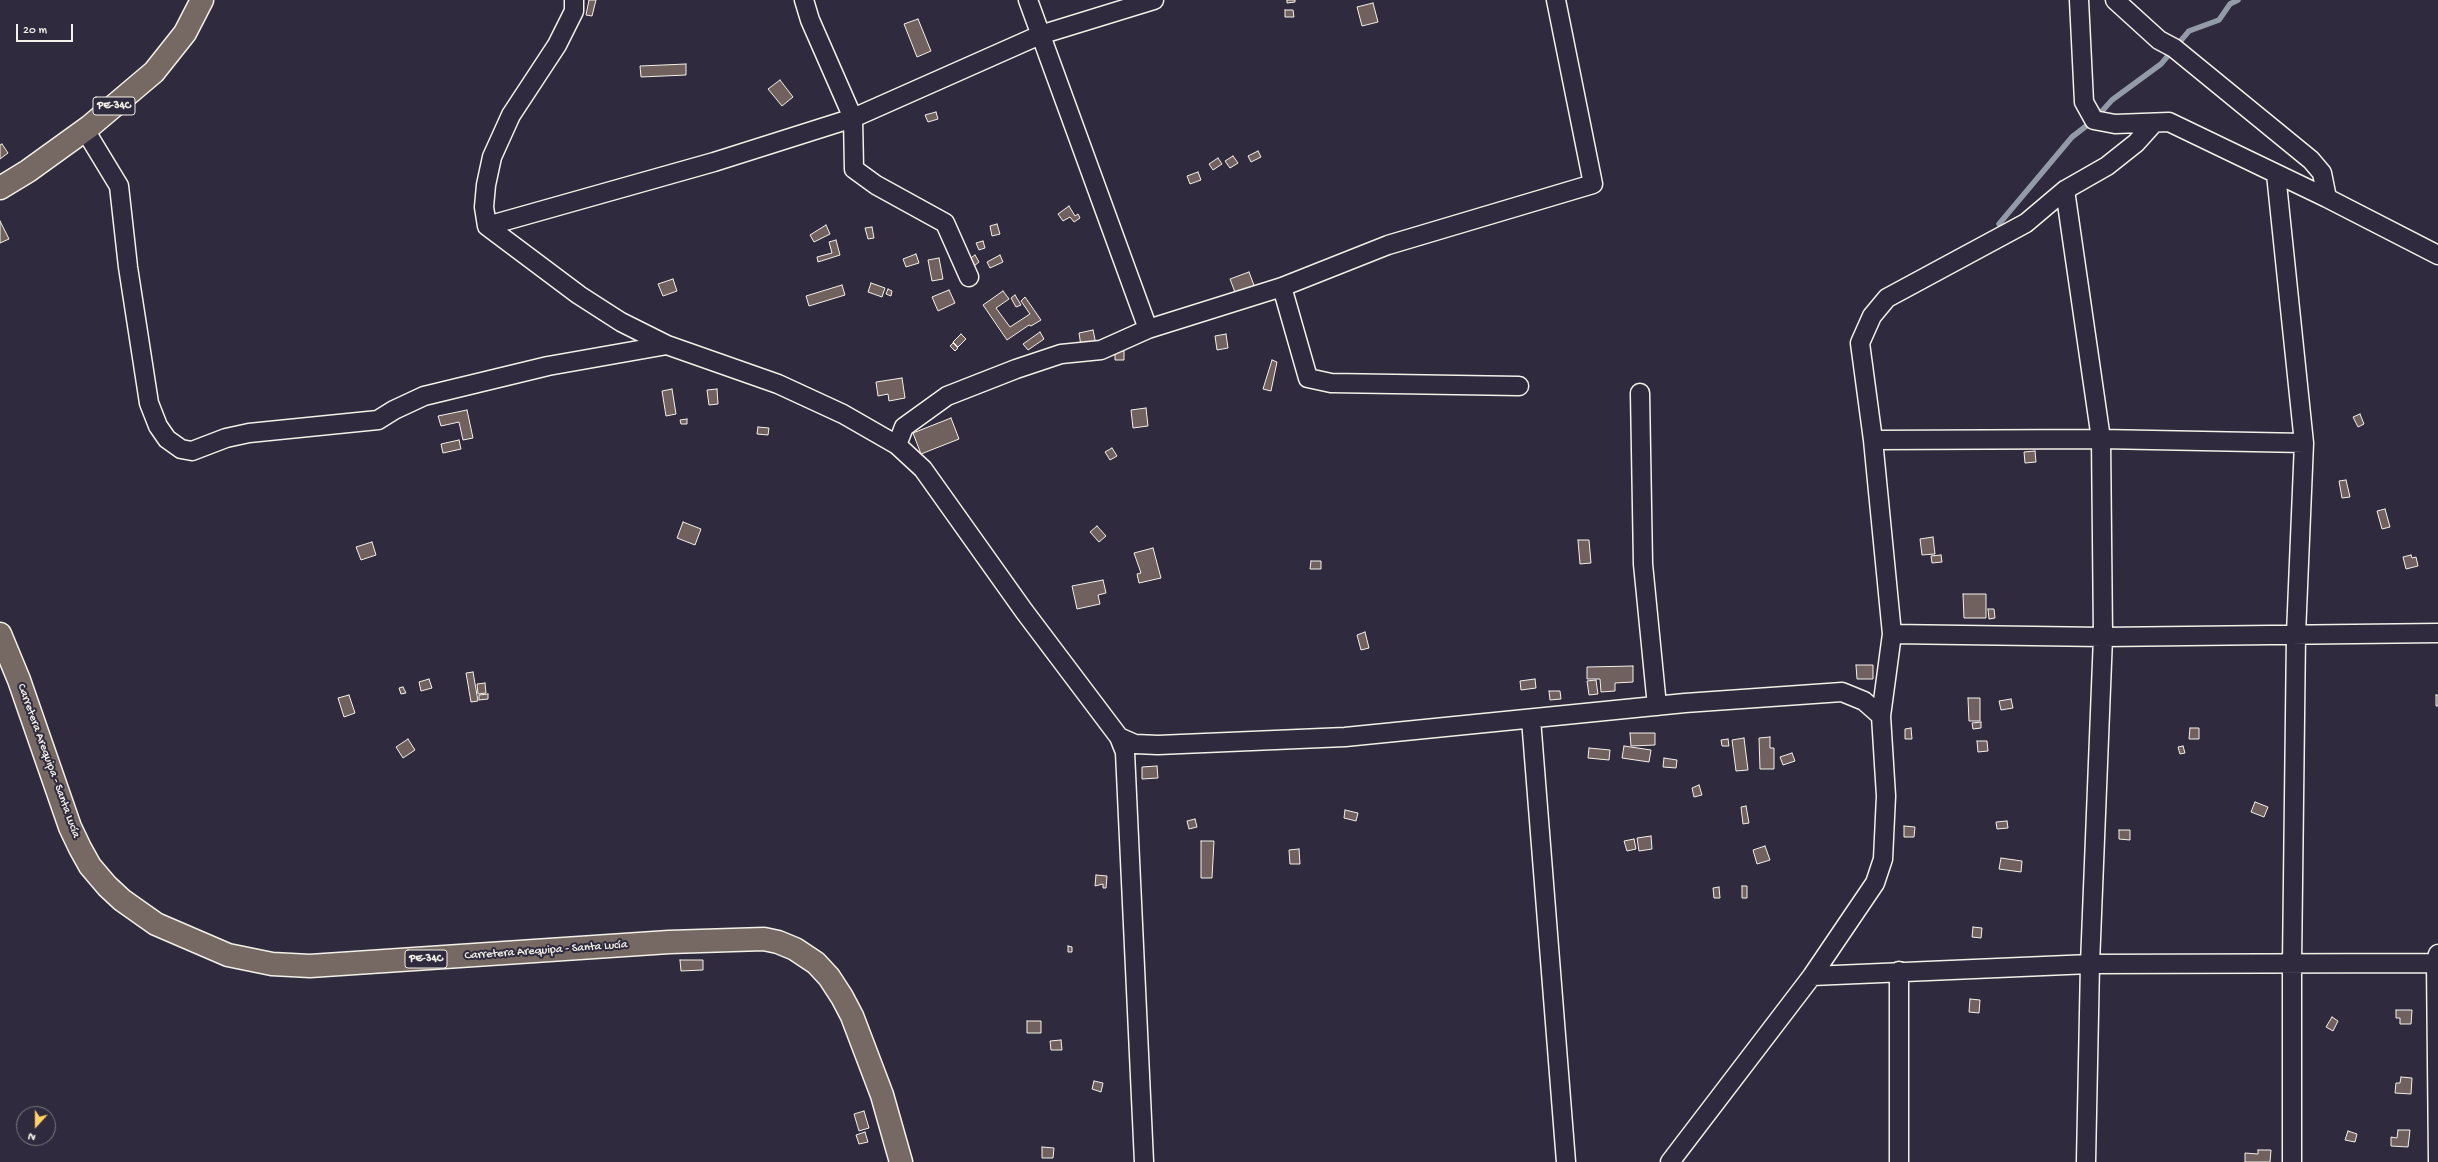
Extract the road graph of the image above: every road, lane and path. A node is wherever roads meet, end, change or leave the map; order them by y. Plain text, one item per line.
1 (202, 0) edge
2 (574, 0) edge
3 (804, 0) edge
4 (1028, 0) edge
5 (1154, 0) edge
6 (1556, 0) edge
7 (2080, 0) edge
8 (2115, 0) edge
9 (1040, 34) junction
10 (853, 118) junction
11 (2154, 123) junction
12 (85, 130) junction
13 (2276, 174) junction
14 (0, 188) edge
15 (2065, 190) junction
16 (2327, 198) junction
17 (487, 226) junction
18 (2438, 255) edge
19 (970, 277) dead end
20 (1282, 287) junction
21 (1148, 329) junction
22 (667, 345) junction
23 (1519, 386) dead end
24 (1640, 393) dead end
25 (2101, 439) junction
26 (1873, 440) junction
27 (2304, 443) junction
28 (897, 445) junction
29 (2438, 633) edge
30 (0, 634) edge
31 (1892, 634) junction
32 (2296, 634) junction
33 (2103, 637) junction
34 (1657, 706) junction
35 (1881, 716) junction
36 (1531, 719) junction
37 (1119, 737) junction
38 (2437, 958) edge
39 (2090, 964) junction
40 (2292, 964) junction
41 (1899, 971) junction
42 (1812, 976) junction
43 (2438, 1161) edge
44 (901, 1162) edge
45 (1144, 1162) edge
46 (1566, 1162) edge
47 (1670, 1162) edge
48 (1899, 1162) edge
49 (2086, 1162) edge
50 (2292, 1162) edge

1 - 12 main road, PE-34C
2 - 17 street
3 - 10 street
4 - 9 street
5 - 9 street
6 - 20 street
7 - 11 street
8 - 16 street
9 - 10 street
9 - 21 street
10 - 17 street
10 - 19 street
11 - 13 street
11 - 15 street
12 - 14 main road, PE-34C
12 - 22 street
13 - 16 street
13 - 27 street
15 - 25 street
15 - 26 street
16 - 18 street
17 - 22 street
20 - 21 street
20 - 23 street
21 - 28 street
22 - 28 street
24 - 34 street
25 - 26 street
25 - 27 street
25 - 33 street
26 - 31 street
27 - 32 street
28 - 37 street
29 - 32 street
30 - 44 main road, Carretera Arequipa - Santa Lucía / PE-34C
31 - 33 street
31 - 35 street
32 - 33 street
32 - 40 street
33 - 39 street
34 - 35 street
34 - 36 street
35 - 42 street
36 - 37 street
36 - 46 street
37 - 45 street
38 - 40 street
38 - 43 street
39 - 40 street
39 - 41 street
39 - 49 street
40 - 50 street
41 - 42 street
41 - 48 street
42 - 47 street

